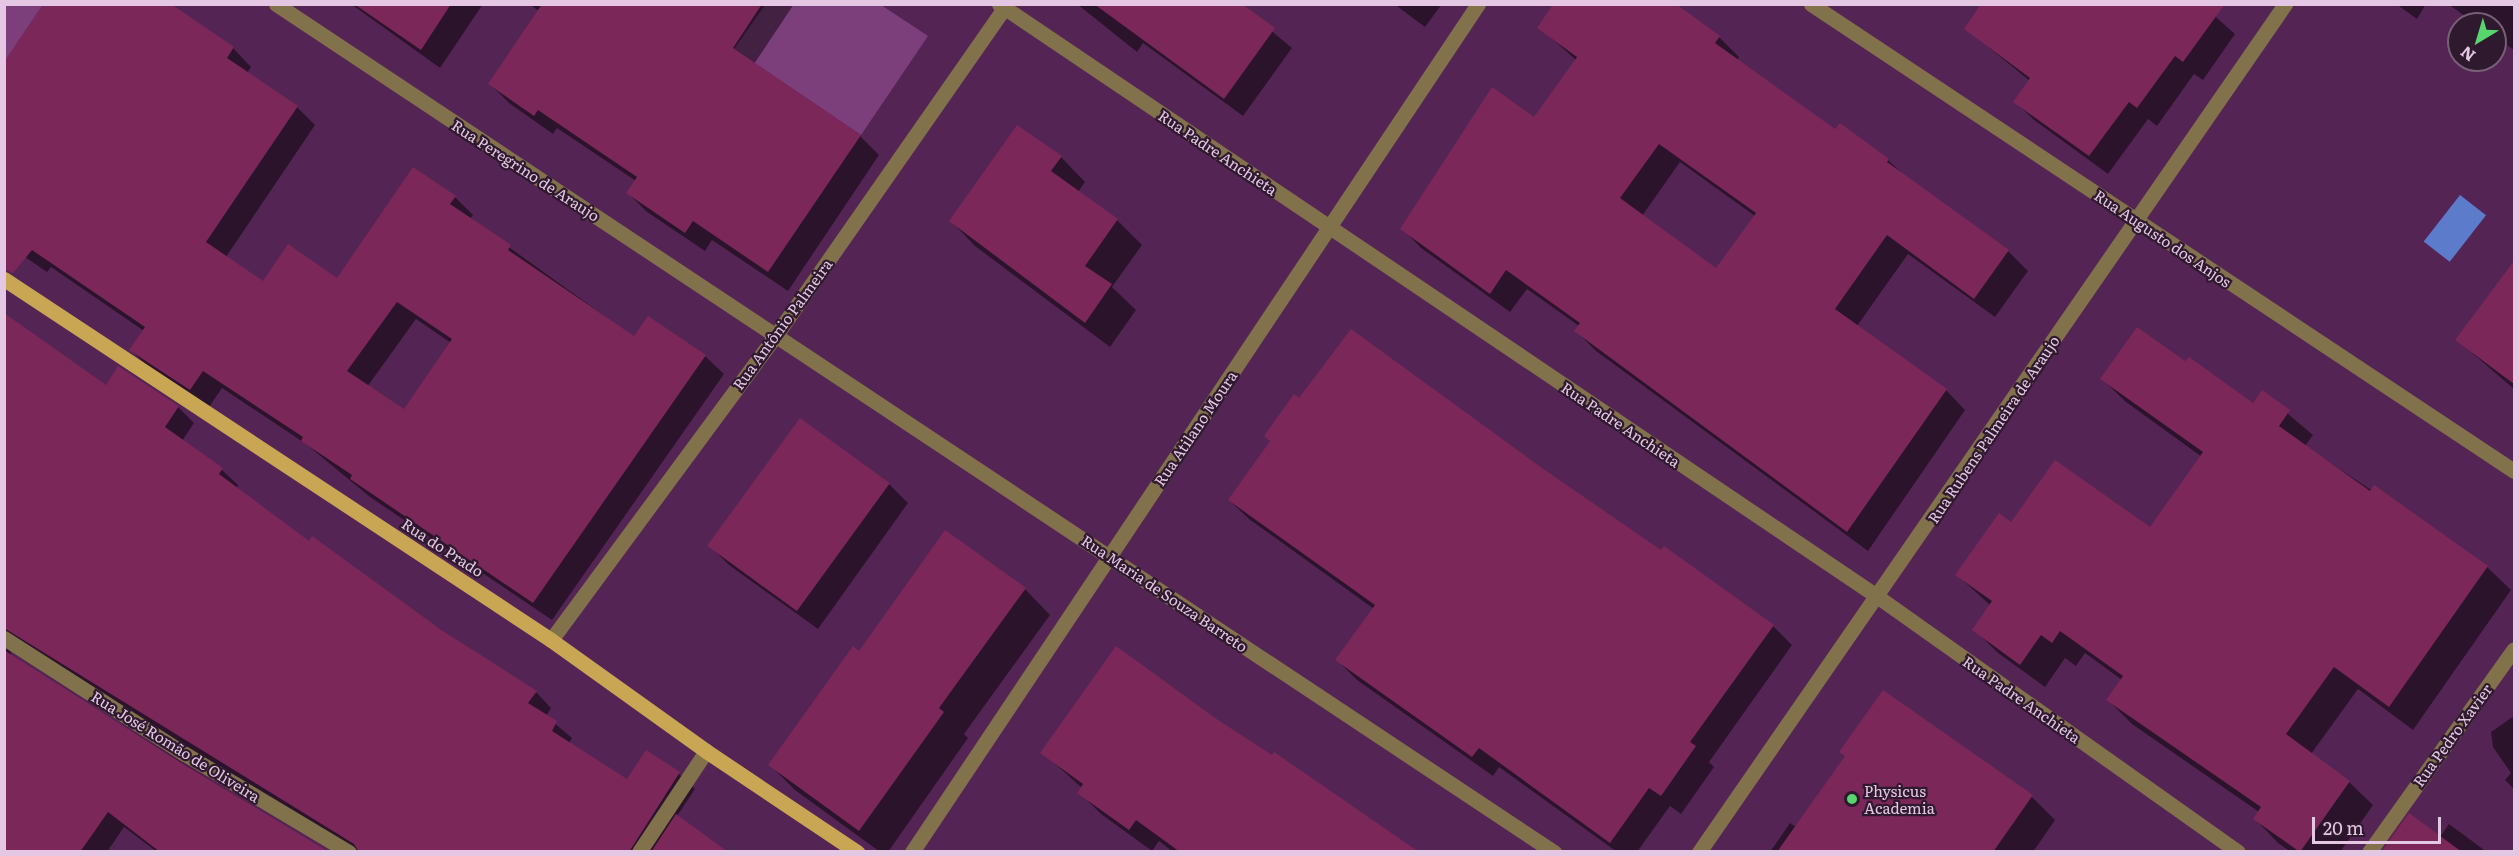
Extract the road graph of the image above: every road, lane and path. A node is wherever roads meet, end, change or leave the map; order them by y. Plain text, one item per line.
1 (276, 4) edge
2 (1478, 4) edge
3 (1811, 4) edge
4 (2285, 4) edge
5 (1003, 6) edge
6 (2136, 220) junction
7 (1331, 228) junction
8 (4, 279) edge
9 (776, 335) junction
10 (2514, 471) edge
11 (1108, 555) junction
12 (1878, 597) junction
13 (4, 638) edge
14 (551, 640) junction
15 (2514, 648) edge
16 (706, 751) junction
17 (349, 852) edge
18 (639, 852) edge
19 (857, 852) edge
20 (912, 852) edge
21 (1554, 852) edge
22 (1700, 852) edge
23 (2238, 852) edge
24 (2369, 852) edge

1 - 9 street, Rua Peregrino de Araujo
2 - 7 street, Rua Atilano Moura
3 - 6 street, Rua Augusto dos Anjos
4 - 6 street, Rua Rubens Palmeira de Araujo
5 - 7 street, Rua Padre Anchieta
5 - 9 street, Rua Antônio Palmeira
6 - 10 street, Rua Augusto dos Anjos
6 - 12 street, Rua Rubens Palmeira de Araujo
7 - 11 street, Rua Atilano Moura
7 - 12 street, Rua Padre Anchieta
8 - 14 main road, Rua do Prado
9 - 11 street, Rua Maria de Souza Barreto
9 - 14 street, Rua Antônio Palmeira
11 - 20 street, Rua Atilano Moura
11 - 21 street, Rua Maria de Souza Barreto
12 - 22 street, Rua Rubens Palmeira de Araujo
12 - 23 street, Rua Padre Anchieta
13 - 17 street, Rua José Romão de Oliveira
14 - 16 main road, Rua do Prado
15 - 24 street, Rua Pedro Xavier
16 - 18 street
16 - 19 main road, Rua do Prado

